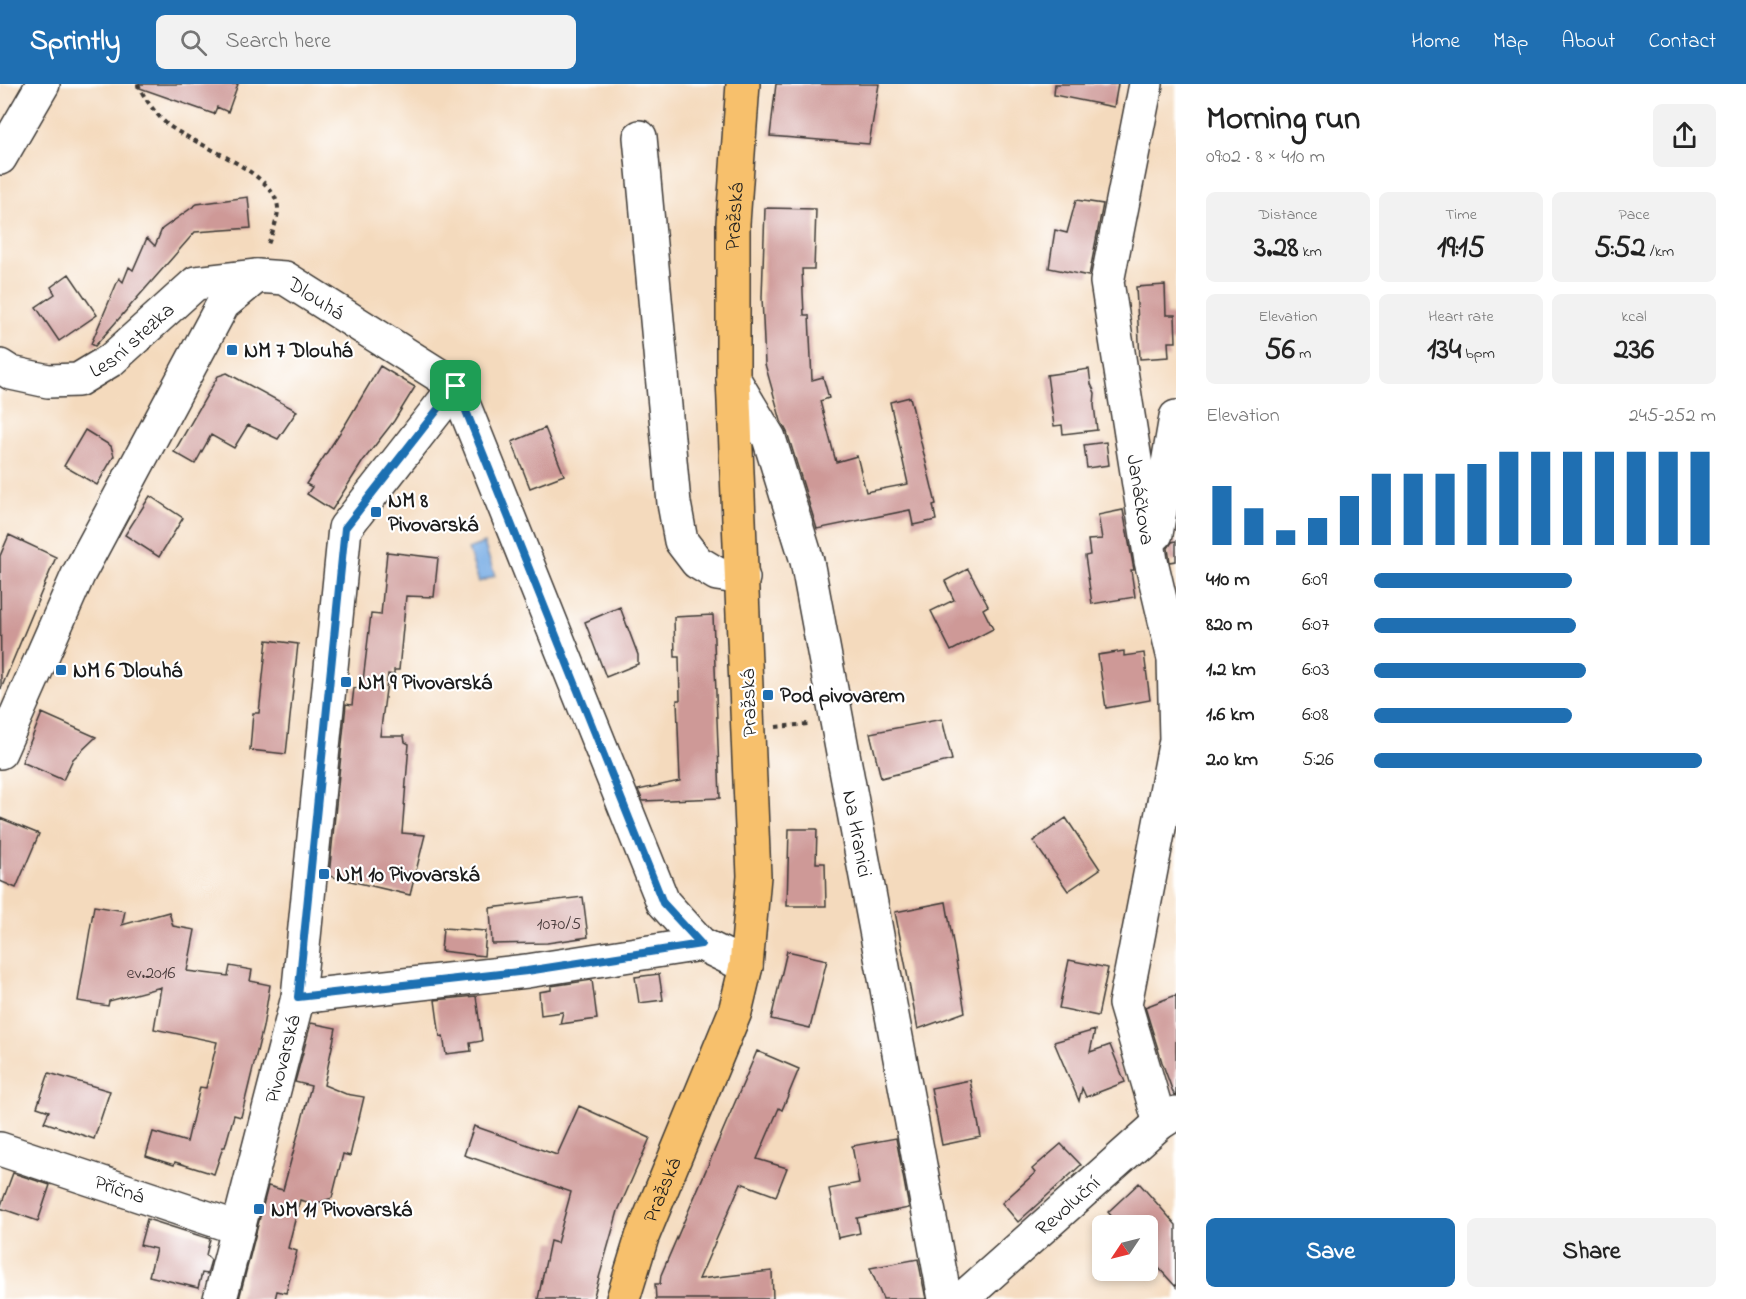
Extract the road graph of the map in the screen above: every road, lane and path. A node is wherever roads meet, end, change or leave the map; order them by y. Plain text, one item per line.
1 (43, 84) edge
2 (138, 84) edge
3 (743, 84) edge
4 (1146, 84) edge
5 (640, 137) dead end
6 (0, 158) edge
7 (257, 276) junction
8 (4, 375) edge
9 (733, 378) junction
10 (456, 386) junction
11 (1176, 417) edge
12 (1151, 561) junction
13 (743, 579) junction
14 (1175, 661) edge
15 (0, 752) edge
16 (701, 944) junction
17 (746, 966) junction
18 (298, 997) junction
19 (1168, 1118) edge
20 (0, 1149) edge
21 (238, 1228) junction
22 (220, 1299) edge
23 (623, 1299) edge
24 (945, 1299) edge
25 (962, 1299) edge

1 - 6 street
2 - 7 path
3 - 9 main road, Pražská
4 - 12 street, Janáčkova
5 - 13 street
7 - 8 street, Lesní stezka
7 - 10 street, Dlouhá
7 - 15 street
9 - 13 main road, Pražská
9 - 24 street, Na Hranici
10 - 16 street
10 - 18 street, Pivovarská
11 - 12 street
12 - 14 street, Janáčkova
13 - 17 main road, Pražská
14 - 19 street, Janáčkova
16 - 17 street
16 - 18 street
17 - 23 main road, Pražská
18 - 21 street, Pivovarská
19 - 25 street, Revoluční
20 - 21 street, Příčná
21 - 22 street, Pivovarská

